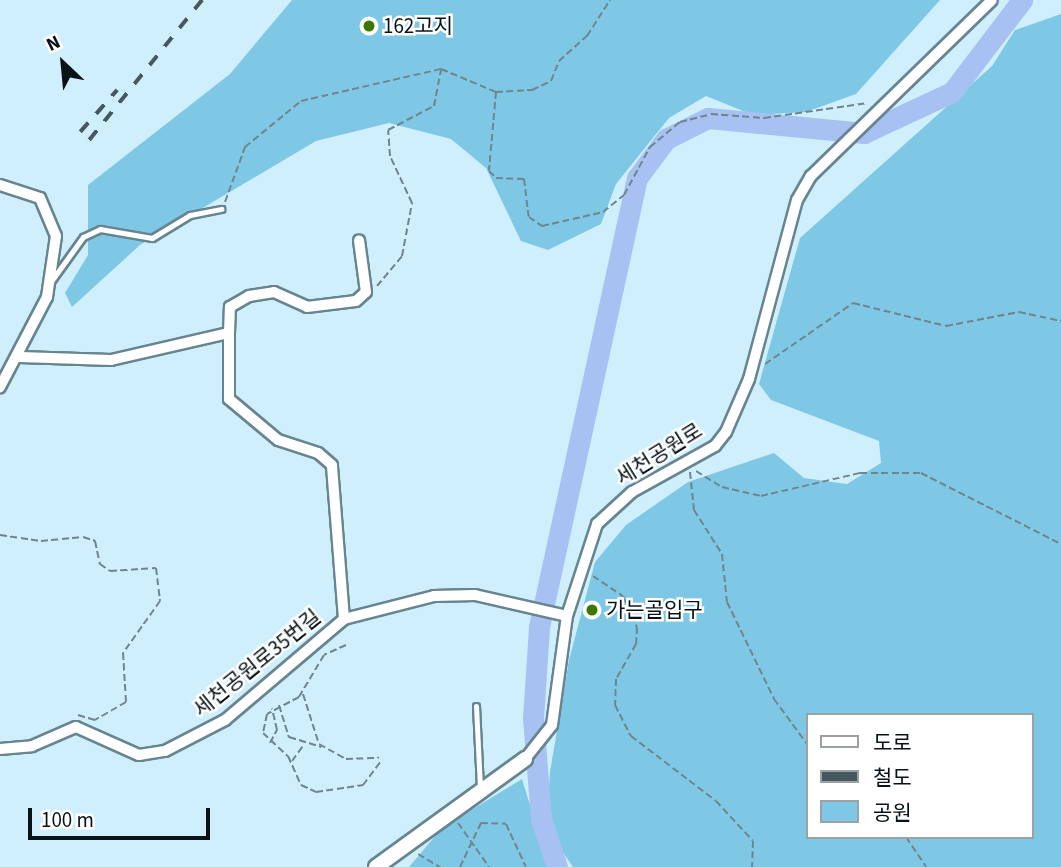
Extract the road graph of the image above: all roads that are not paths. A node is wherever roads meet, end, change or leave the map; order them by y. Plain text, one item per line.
1 (992, 0) edge
2 (0, 185) edge
3 (221, 209) road end
4 (359, 240) dead end
5 (50, 282) junction
6 (229, 333) junction
7 (20, 357) junction
8 (0, 387) edge
9 (564, 615) junction
10 (344, 619) junction
11 (476, 706) dead end
12 (0, 749) edge
13 (526, 759) joint
14 (480, 790) junction
15 (376, 867) edge

1 - 9 street, 세천공원로
2 - 5 street
3 - 5 lane
4 - 6 street, 세천공원로35번길
5 - 7 street
6 - 7 street
6 - 10 street, 세천공원로35번길
7 - 8 street
9 - 10 street, 세천공원로35번길
9 - 13 street, 세천공원로
10 - 12 street, 세천공원로35번길
11 - 14 lane
13 - 14 street
14 - 15 street

